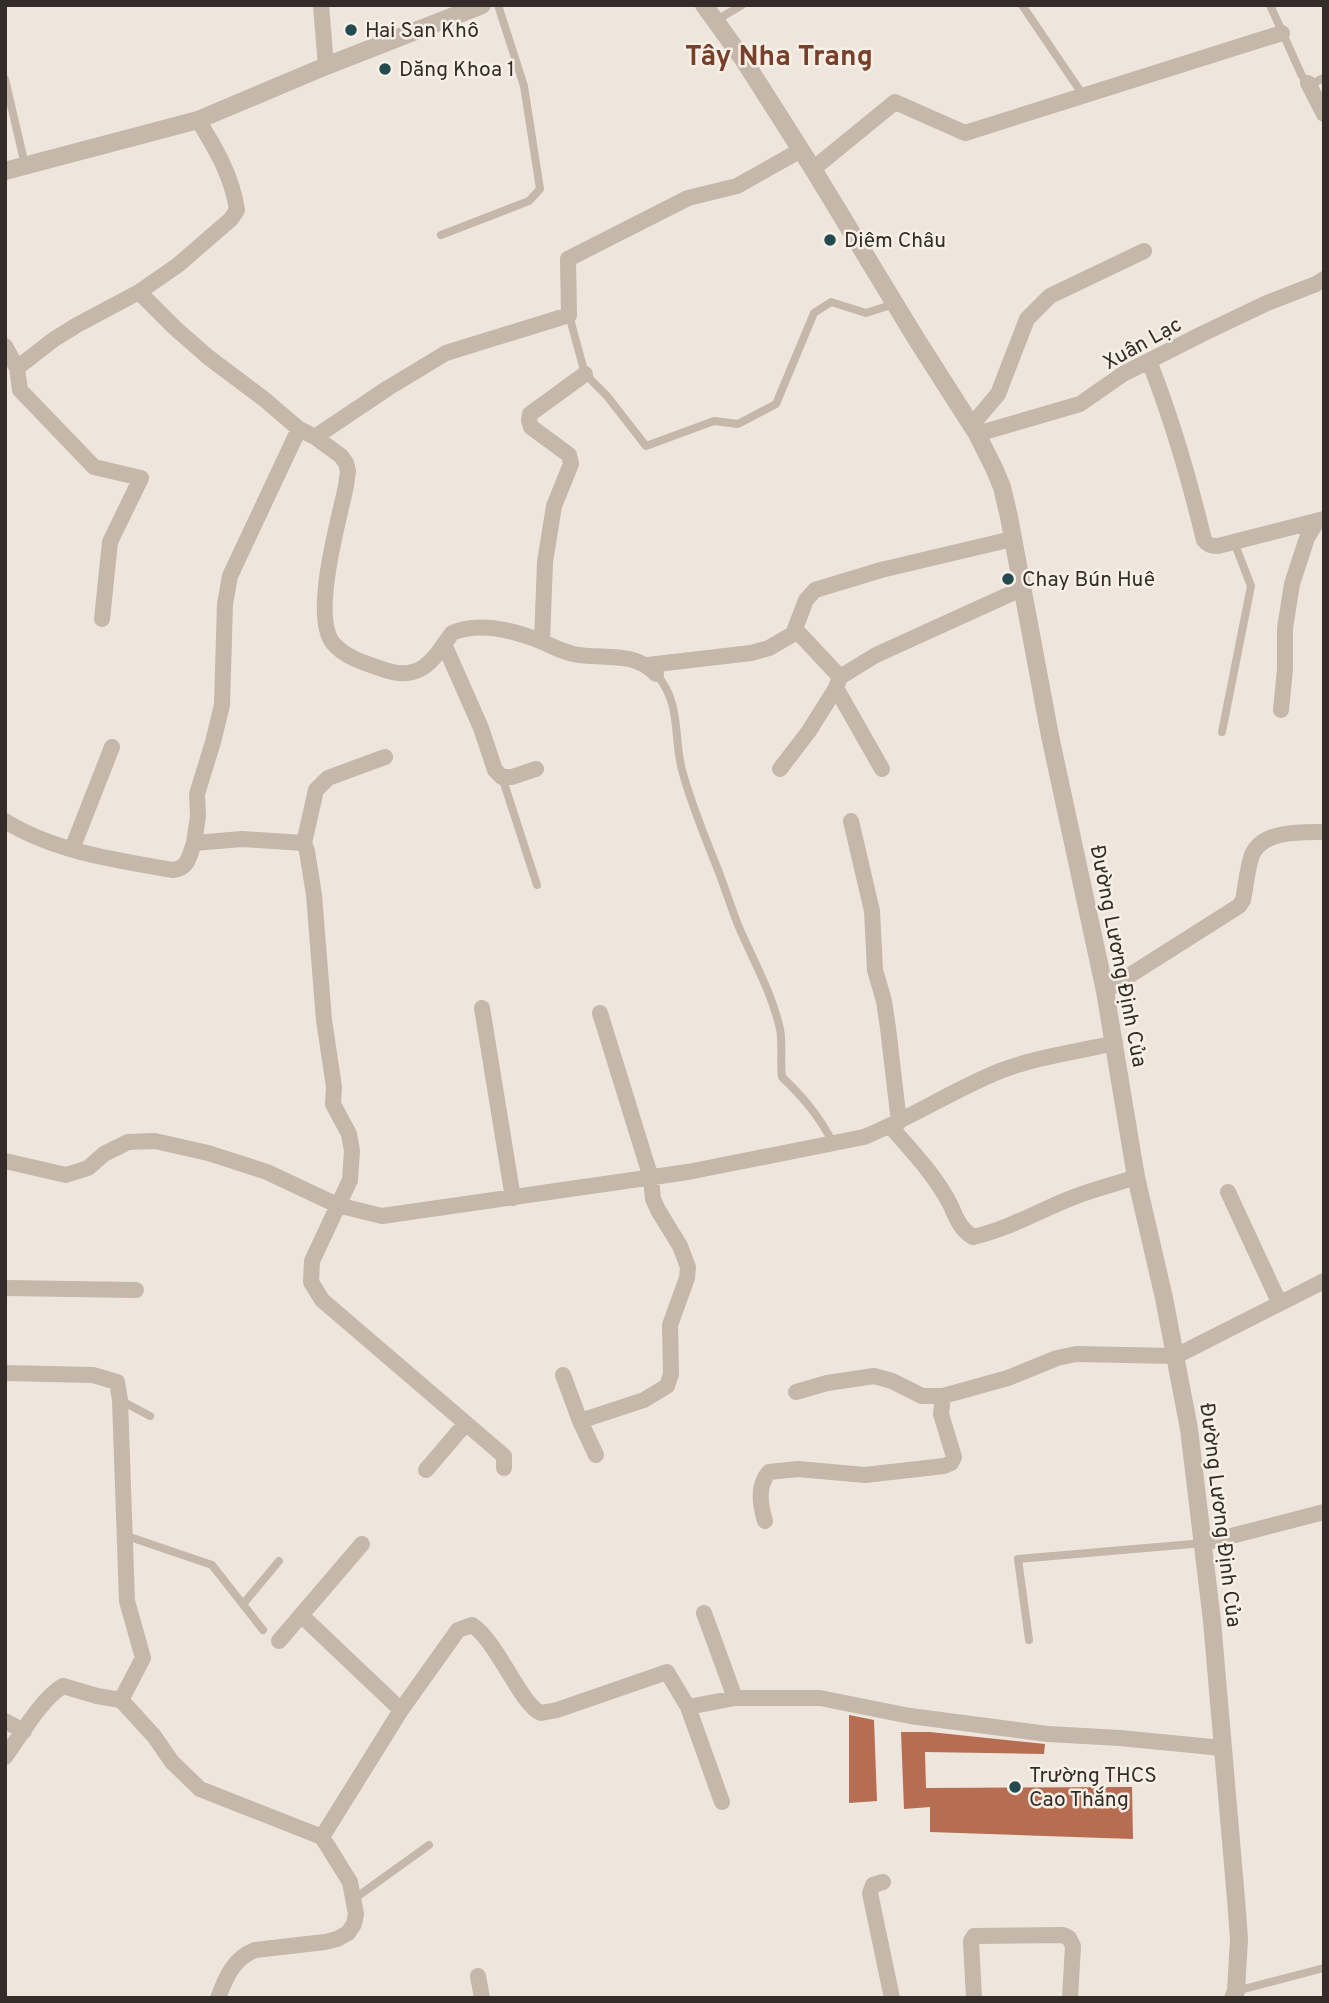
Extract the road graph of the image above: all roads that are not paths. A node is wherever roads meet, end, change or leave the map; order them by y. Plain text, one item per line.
1 (321, 5) edge
2 (482, 5) edge
3 (498, 5) edge
4 (704, 5) edge
5 (742, 5) edge
6 (1022, 5) edge
7 (1270, 5) edge
8 (715, 21) junction
9 (1282, 33) junction
10 (326, 66) junction
11 (5, 79) edge
12 (1316, 80) edge
13 (1083, 95) junction
14 (1324, 114) edge
15 (198, 120) junction
16 (801, 150) junction
17 (25, 166) junction
18 (813, 169) junction
19 (5, 171) edge
20 (442, 235) dead end
21 (1144, 251) dead end
22 (1324, 279) edge
23 (139, 292) junction
24 (894, 304) junction
25 (569, 315) junction
26 (5, 346) edge
27 (1149, 361) junction
28 (17, 368) junction
29 (585, 374) junction
30 (299, 429) junction
31 (974, 430) junction
32 (315, 438) junction
33 (1320, 520) edge
34 (1012, 539) junction
35 (1234, 542) junction
36 (1021, 589) junction
37 (102, 618) dead end
38 (796, 630) junction
39 (542, 642) junction
40 (444, 644) junction
41 (652, 670) junction
42 (838, 682) junction
43 (1281, 710) dead end
44 (1222, 732) dead end
45 (112, 747) dead end
46 (385, 757) dead end
47 (536, 769) dead end
48 (780, 769) dead end
49 (882, 769) dead end
50 (502, 776) junction
51 (5, 821) edge
52 (851, 821) dead end
53 (1324, 832) edge
54 (194, 843) junction
55 (304, 843) junction
56 (72, 849) junction
57 (537, 886) dead end
58 (1105, 991) junction
59 (482, 1009) dead end
60 (600, 1013) dead end
61 (1115, 1043) junction
62 (895, 1124) junction
63 (833, 1143) junction
64 (5, 1161) edge
65 (1136, 1177) junction
66 (651, 1178) junction
67 (1228, 1192) dead end
68 (513, 1198) junction
69 (337, 1205) junction
70 (1324, 1281) edge
71 (5, 1288) edge
72 (136, 1290) dead end
73 (1279, 1302) junction
74 (1175, 1356) junction
75 (5, 1373) edge
76 (563, 1376) dead end
77 (796, 1392) dead end
78 (943, 1396) junction
79 (120, 1400) junction
80 (150, 1416) dead end
81 (580, 1421) junction
82 (466, 1423) junction
83 (596, 1455) dead end
84 (504, 1468) dead end
85 (426, 1470) dead end
86 (1324, 1512) edge
87 (765, 1521) dead end
88 (124, 1535) junction
89 (1204, 1543) junction
90 (362, 1544) dead end
91 (279, 1561) dead end
92 (244, 1604) junction
93 (704, 1613) dead end
94 (301, 1615) junction
95 (263, 1630) dead end
96 (1029, 1640) dead end
97 (279, 1641) dead end
98 (735, 1698) junction
99 (121, 1700) junction
100 (688, 1707) junction
101 (401, 1710) junction
102 (5, 1721) edge
103 (24, 1731) junction
104 (1223, 1748) junction
105 (5, 1757) edge
106 (722, 1802) dead end
107 (321, 1838) junction
108 (429, 1845) dead end
109 (883, 1882) dead end
110 (354, 1899) junction
111 (1324, 1968) edge
112 (478, 1976) dead end
113 (1234, 1994) edge
114 (218, 1998) edge
115 (482, 1998) edge
116 (892, 1998) edge
117 (974, 1998) edge
118 (1070, 1998) edge

1 - 10 street
2 - 10 street
3 - 20 lane
4 - 8 street, Đường Lương Định Của
5 - 8 lane
6 - 13 lane
7 - 9 lane
8 - 16 street, Đường Lương Định Của
9 - 12 lane
9 - 13 street
10 - 15 street
11 - 17 lane
12 - 14 street
13 - 18 street
15 - 17 street
15 - 23 street
16 - 18 street, Đường Lương Định Của
16 - 25 street
17 - 19 street
18 - 24 street, Đường Lương Định Của
21 - 31 street
22 - 27 street, Xuân Lạc
23 - 28 street
23 - 30 street
24 - 29 lane
24 - 31 street, Đường Lương Định Của
25 - 29 lane
25 - 32 street
26 - 28 street
27 - 31 street, Xuân Lạc
27 - 35 street
28 - 37 street
29 - 39 street
30 - 32 street
30 - 54 street
31 - 34 street, Đường Lương Định Của
32 - 40 street
33 - 35 street
33 - 43 street
34 - 36 street, Đường Lương Định Của
34 - 38 street
35 - 44 lane
36 - 42 street
36 - 58 street, Đường Lương Định Của
38 - 41 street
38 - 42 street
39 - 40 street
39 - 41 street
40 - 50 street
41 - 63 lane
42 - 48 street
42 - 49 street
45 - 56 street
46 - 55 street
47 - 50 street
50 - 57 lane
51 - 56 street
52 - 62 street
53 - 58 street
54 - 55 street
54 - 56 street
55 - 69 street
58 - 61 street, Đường Lương Định Của
59 - 68 street
60 - 66 street
61 - 62 street
61 - 65 street, Đường Lương Định Của
62 - 63 street
62 - 65 street
63 - 66 street
64 - 69 street
65 - 74 street, Đường Lương Định Của
66 - 68 street
66 - 81 street
67 - 73 street
68 - 69 street
69 - 82 street
70 - 73 street
71 - 72 street
73 - 74 street
74 - 78 street
74 - 89 street, Đường Lương Định Của
75 - 79 street
76 - 81 street
77 - 78 street
78 - 87 street
79 - 80 lane
79 - 88 street
81 - 83 street
82 - 84 street
82 - 85 street
86 - 89 street
88 - 92 lane
88 - 99 street
89 - 96 lane
89 - 104 street, Đường Lương Định Của
90 - 94 street
91 - 92 lane
92 - 95 lane
93 - 98 street
94 - 97 street
94 - 101 street
98 - 100 street
98 - 104 street
99 - 103 street
99 - 107 street
100 - 101 street
100 - 106 street
101 - 107 street
102 - 103 street
103 - 105 street
104 - 113 street, Đường Lương Định Của
107 - 110 street
108 - 110 lane
109 - 116 street
110 - 114 street
111 - 113 lane
112 - 115 street
117 - 118 street

